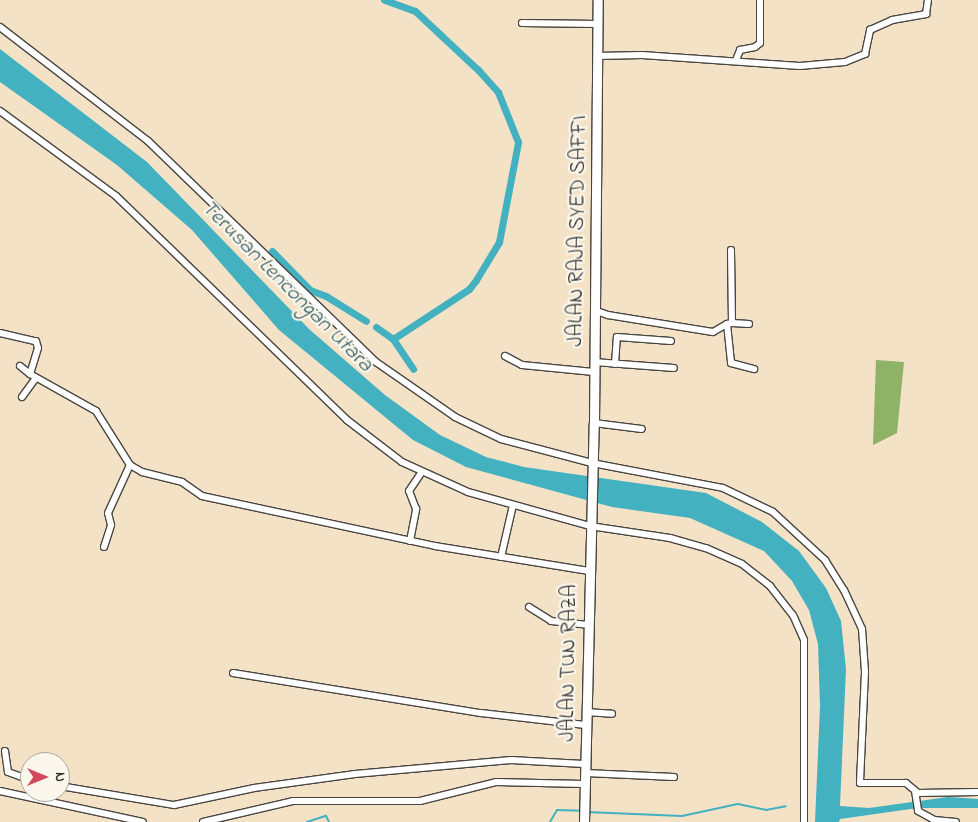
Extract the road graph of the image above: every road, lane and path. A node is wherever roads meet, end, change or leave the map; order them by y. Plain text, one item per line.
1 (598, 0) edge
2 (760, 0) edge
3 (928, 0) edge
4 (522, 23) dead end
5 (598, 24) junction
6 (0, 27) edge
7 (597, 56) junction
8 (736, 60) junction
9 (0, 111) edge
10 (731, 250) dead end
11 (594, 310) junction
12 (729, 323) junction
13 (748, 324) dead end
14 (0, 333) edge
15 (671, 341) dead end
16 (505, 356) dead end
17 (594, 362) junction
18 (615, 364) junction
19 (20, 366) dead end
20 (674, 368) dead end
21 (754, 369) dead end
22 (594, 372) junction
23 (32, 376) junction
24 (22, 397) dead end
25 (594, 423) junction
26 (642, 429) dead end
27 (592, 464) junction
28 (130, 465) junction
29 (421, 473) junction
30 (513, 504) junction
31 (590, 505) joint
32 (590, 526) junction
33 (410, 541) junction
34 (104, 547) dead end
35 (501, 557) junction
36 (589, 571) junction
37 (529, 607) dead end
38 (588, 625) junction
39 (233, 673) dead end
40 (586, 712) junction
41 (612, 714) dead end
42 (586, 725) junction
43 (5, 752) dead end
44 (585, 768) junction
45 (20, 776) edge
46 (674, 777) dead end
47 (584, 784) junction
48 (70, 788) edge
49 (0, 791) edge
50 (915, 791) junction
51 (978, 792) edge
52 (584, 821) edge
53 (938, 821) edge
54 (143, 822) edge
55 (203, 822) edge
56 (804, 822) edge
57 (956, 822) edge

1 - 5 main road, JALAN RAJA SYED SAFFI
2 - 8 street
3 - 8 street
4 - 5 street
5 - 7 main road, JALAN RAJA SYED SAFFI
6 - 27 street
7 - 8 street
7 - 11 main road, JALAN RAJA SYED SAFFI
9 - 29 street
10 - 12 street
11 - 12 street
11 - 17 main road, JALAN RAJA SYED SAFFI
12 - 13 street
12 - 21 street
14 - 23 street
15 - 18 street
16 - 22 street
17 - 18 street
17 - 22 main road, JALAN RAJA SYED SAFFI
18 - 20 street
19 - 23 street
22 - 25 main road, JALAN RAJA SYED SAFFI
23 - 24 street
23 - 28 street
25 - 26 street
25 - 27 main road, JALAN RAJA SYED SAFFI
27 - 31 main road, JALAN RAJA SYED SAFFI
27 - 50 street
28 - 33 street
28 - 34 street
29 - 30 street
29 - 33 street
30 - 32 street
30 - 35 street
31 - 32 main road, JALAN TUN RAZA
32 - 36 main road, JALAN TUN RAZA
32 - 56 street
33 - 35 street
35 - 36 street
36 - 38 main road, JALAN TUN RAZA
37 - 38 street
38 - 40 main road, JALAN TUN RAZA
39 - 42 street
40 - 41 street
40 - 42 main road, JALAN TUN RAZA
42 - 44 main road, JALAN TUN RAZA
43 - 45 street
44 - 46 street
44 - 47 main road, JALAN TUN RAZA
44 - 48 street
47 - 52 main road, JALAN TUN RAZA
47 - 55 street
49 - 54 street
50 - 51 street
50 - 53 street
53 - 57 street

